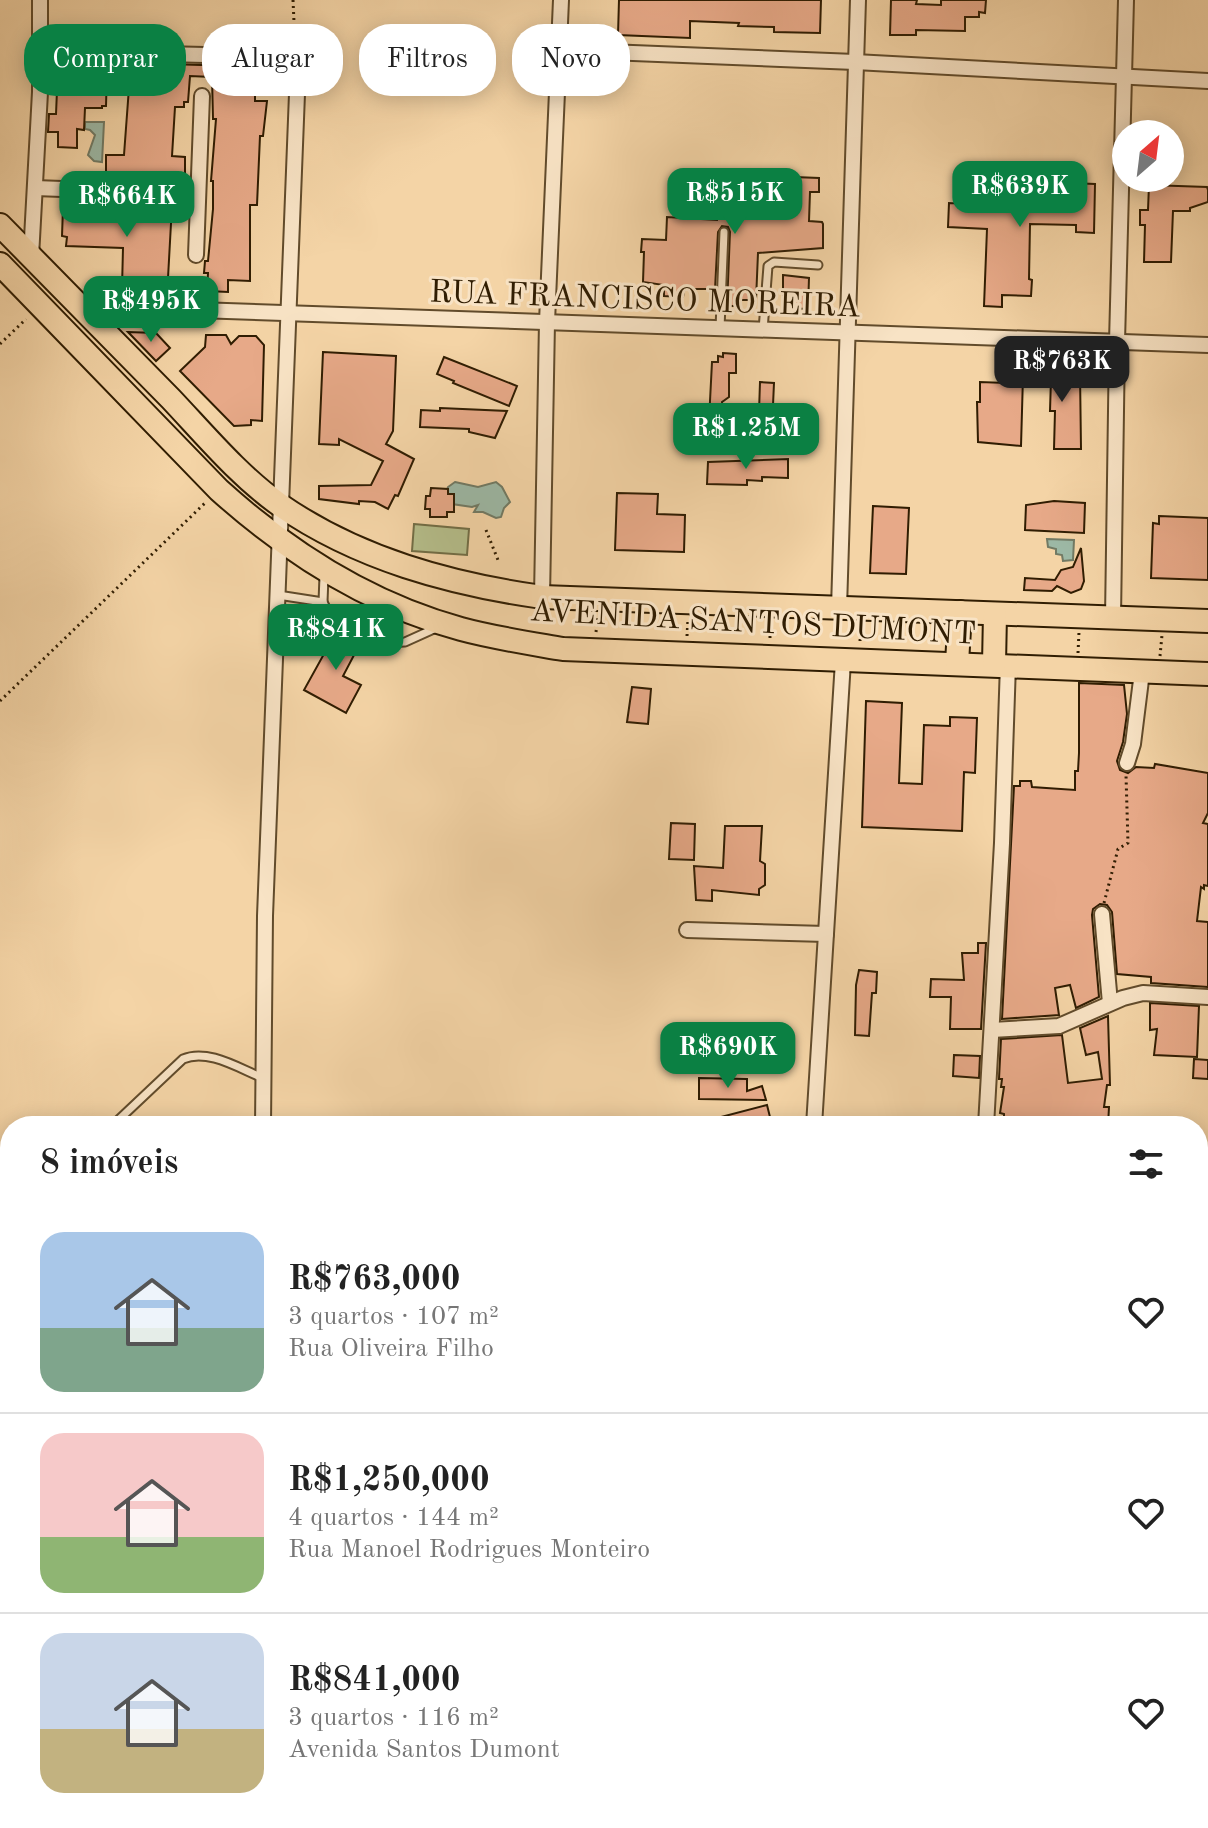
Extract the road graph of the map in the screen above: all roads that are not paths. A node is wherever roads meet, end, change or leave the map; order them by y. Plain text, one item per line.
1 (40, 0) edge
2 (561, 0) edge
3 (858, 0) edge
4 (1126, 0) edge
5 (40, 24) edge
6 (560, 24) edge
7 (630, 53) edge
8 (186, 55) edge
9 (855, 62) junction
10 (1125, 78) junction
11 (1208, 81) edge
12 (39, 96) edge
13 (202, 96) dead end
14 (556, 96) edge
15 (35, 188) junction
16 (197, 194) junction
17 (0, 225) edge
18 (724, 232) dead end
19 (196, 255) dead end
20 (31, 257) junction
21 (0, 264) edge
22 (818, 265) dead end
23 (81, 306) junction
24 (287, 314) junction
25 (547, 322) junction
26 (720, 328) junction
27 (763, 330) junction
28 (846, 333) junction
29 (1117, 342) junction
30 (1208, 345) edge
31 (237, 468) junction
32 (219, 490) junction
33 (280, 505) junction
34 (281, 542) junction
35 (324, 570) junction
36 (278, 595) junction
37 (542, 597) junction
38 (323, 602) junction
39 (839, 608) junction
40 (960, 612) junction
41 (995, 614) junction
42 (333, 616) junction
43 (1113, 618) junction
44 (1208, 621) edge
45 (445, 624) junction
46 (276, 650) junction
47 (843, 661) junction
48 (957, 663) junction
49 (1001, 664) junction
50 (1151, 672) junction
51 (1208, 674) edge
52 (1127, 763) road end
53 (1102, 914) road end
54 (687, 930) dead end
55 (826, 934) junction
56 (1208, 997) edge
57 (1110, 1003) junction
58 (992, 1030) junction
59 (263, 1078) junction
60 (123, 1116) edge
61 (263, 1116) edge
62 (815, 1116) edge
63 (987, 1116) edge

1 - 5 street
2 - 6 street
3 - 9 street
4 - 10 street
7 - 9 street
8 - 24 street
9 - 10 street
9 - 28 street
10 - 11 street
10 - 29 street
12 - 15 street
13 - 16 street
14 - 25 street
15 - 16 street
15 - 20 street
16 - 19 street
17 - 20 main road, AVENIDA SANTOS DUMONT
18 - 26 lane
20 - 23 main road, AVENIDA SANTOS DUMONT
21 - 32 main road, AVENIDA SANTOS DUMONT
22 - 27 lane
23 - 24 street, RUA FRANCISCO MOREIRA
23 - 31 main road, AVENIDA SANTOS DUMONT
24 - 25 street, RUA FRANCISCO MOREIRA
24 - 33 street
25 - 26 street, RUA FRANCISCO MOREIRA
25 - 37 street
26 - 27 street, RUA FRANCISCO MOREIRA
27 - 28 street, RUA FRANCISCO MOREIRA
28 - 29 street, RUA FRANCISCO MOREIRA
28 - 39 street
29 - 30 street, RUA FRANCISCO MOREIRA
29 - 43 street
31 - 32 main road
31 - 33 main road, AVENIDA SANTOS DUMONT
32 - 34 main road, AVENIDA SANTOS DUMONT
33 - 34 street
33 - 37 main road, AVENIDA SANTOS DUMONT
34 - 35 main road, AVENIDA SANTOS DUMONT
34 - 36 street
35 - 38 lane
35 - 45 main road, AVENIDA SANTOS DUMONT
36 - 38 lane
36 - 46 street
37 - 39 main road, AVENIDA SANTOS DUMONT
38 - 42 lane
39 - 40 main road, AVENIDA SANTOS DUMONT
40 - 41 main road, AVENIDA SANTOS DUMONT
40 - 48 main road
41 - 43 main road, AVENIDA SANTOS DUMONT
41 - 49 main road
42 - 45 lane
42 - 46 lane
43 - 44 main road, AVENIDA SANTOS DUMONT
45 - 47 main road, AVENIDA SANTOS DUMONT
46 - 59 street
47 - 48 main road, AVENIDA SANTOS DUMONT
47 - 55 street
48 - 49 main road, AVENIDA SANTOS DUMONT
49 - 50 main road, AVENIDA SANTOS DUMONT
49 - 58 street
50 - 51 main road, AVENIDA SANTOS DUMONT
50 - 52 street
53 - 57 street
54 - 55 street
55 - 62 street
56 - 57 street
57 - 58 street
58 - 63 street
59 - 60 lane
59 - 61 street

